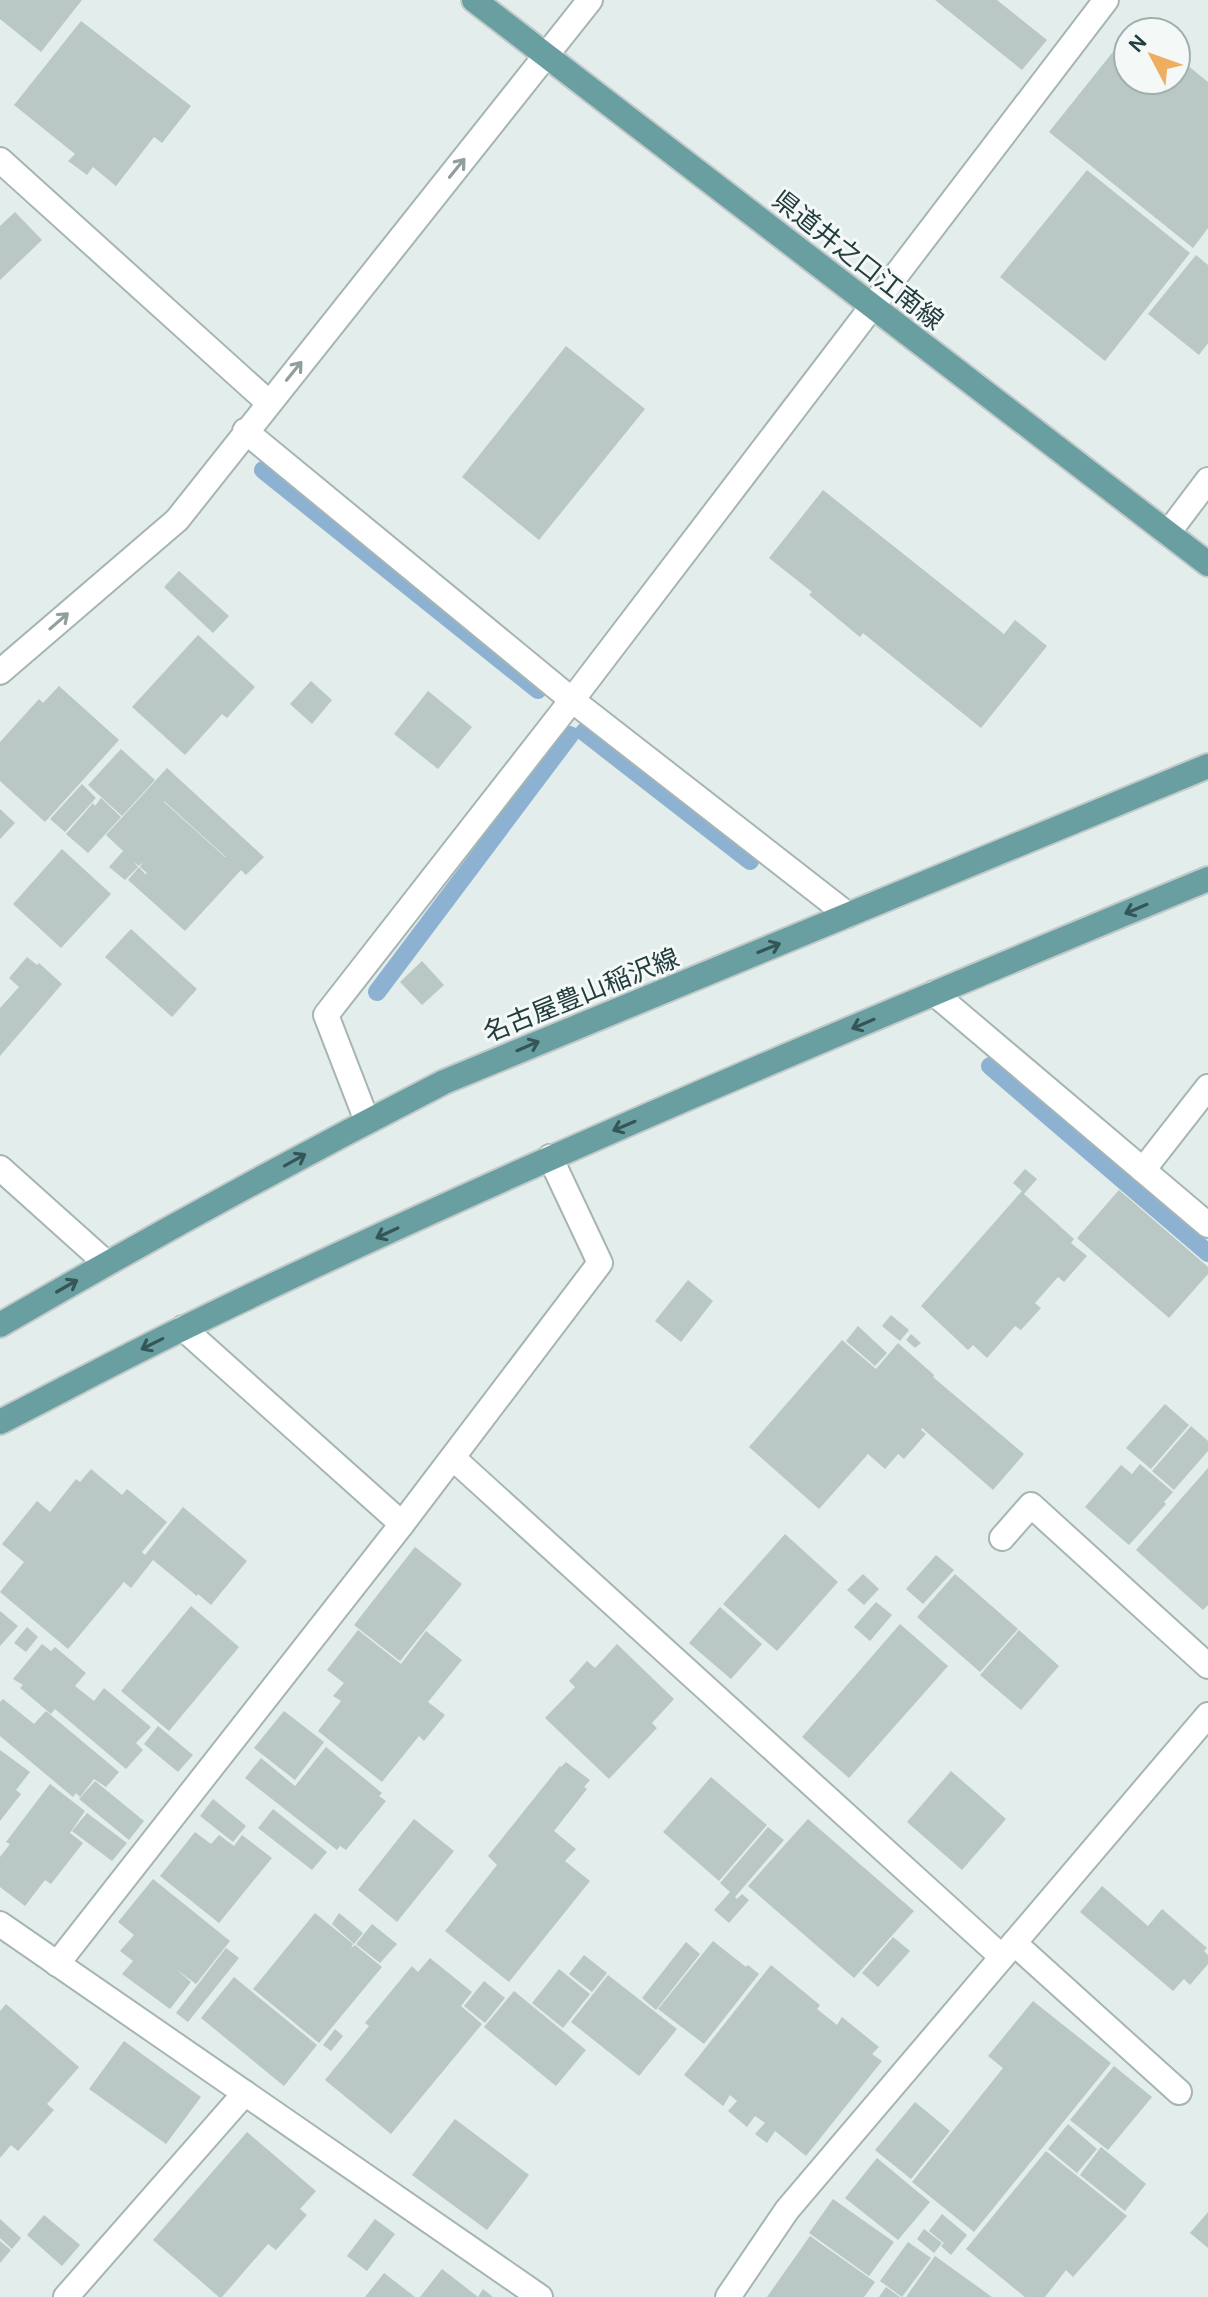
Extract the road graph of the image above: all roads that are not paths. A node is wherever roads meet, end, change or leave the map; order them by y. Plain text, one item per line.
1 (474, 0) edge
2 (590, 0) edge
3 (1106, 0) edge
4 (547, 56) junction
5 (0, 160) edge
6 (872, 306) junction
7 (269, 403) junction
8 (245, 431) junction
9 (1208, 480) edge
10 (1168, 533) junction
11 (1208, 564) edge
12 (0, 672) edge
13 (572, 700) junction
14 (1208, 766) edge
15 (1208, 879) edge
16 (848, 915) junction
17 (934, 993) junction
18 (1208, 1087) edge
19 (367, 1121) junction
20 (550, 1157) junction
21 (0, 1168) edge
22 (1143, 1170) junction
23 (1208, 1225) edge
24 (106, 1263) junction
25 (0, 1325) edge
26 (183, 1328) junction
27 (0, 1422) edge
28 (453, 1458) junction
29 (402, 1524) junction
30 (1002, 1538) dead end
31 (1208, 1666) edge
32 (1208, 1715) edge
33 (0, 1924) edge
34 (1008, 1950) junction
35 (57, 1964) junction
36 (1179, 2092) dead end
37 (245, 2093) junction
38 (66, 2297) edge
39 (540, 2297) edge
40 (728, 2297) edge

1 - 4 main road, 県道井之口江南線
2 - 4 street
3 - 6 street
4 - 6 main road, 県道井之口江南線
7 -> 4 street
5 - 7 street
6 - 10 main road, 県道井之口江南線
6 - 13 street
7 - 8 street
12 -> 8 street
8 - 13 street
9 - 10 street
10 - 11 main road, 県道井之口江南線
13 - 16 street
13 - 19 street
14 - 16 main road, 名古屋豊山稲沢線
15 -> 17 main road
19 -> 16 main road, 名古屋豊山稲沢線
17 -> 20 main road
17 - 22 street
18 - 22 street
24 -> 19 main road, 名古屋豊山稲沢線
20 -> 26 main road
20 - 28 street
21 - 24 street
22 - 23 street
25 -> 24 main road, 名古屋豊山稲沢線
26 -> 27 main road
26 - 29 street
28 - 29 street
28 - 34 street
29 - 35 street
30 - 31 street
32 - 34 street
33 - 35 street
34 - 36 street
34 - 40 street
35 - 37 street
37 - 38 street
37 - 39 street

